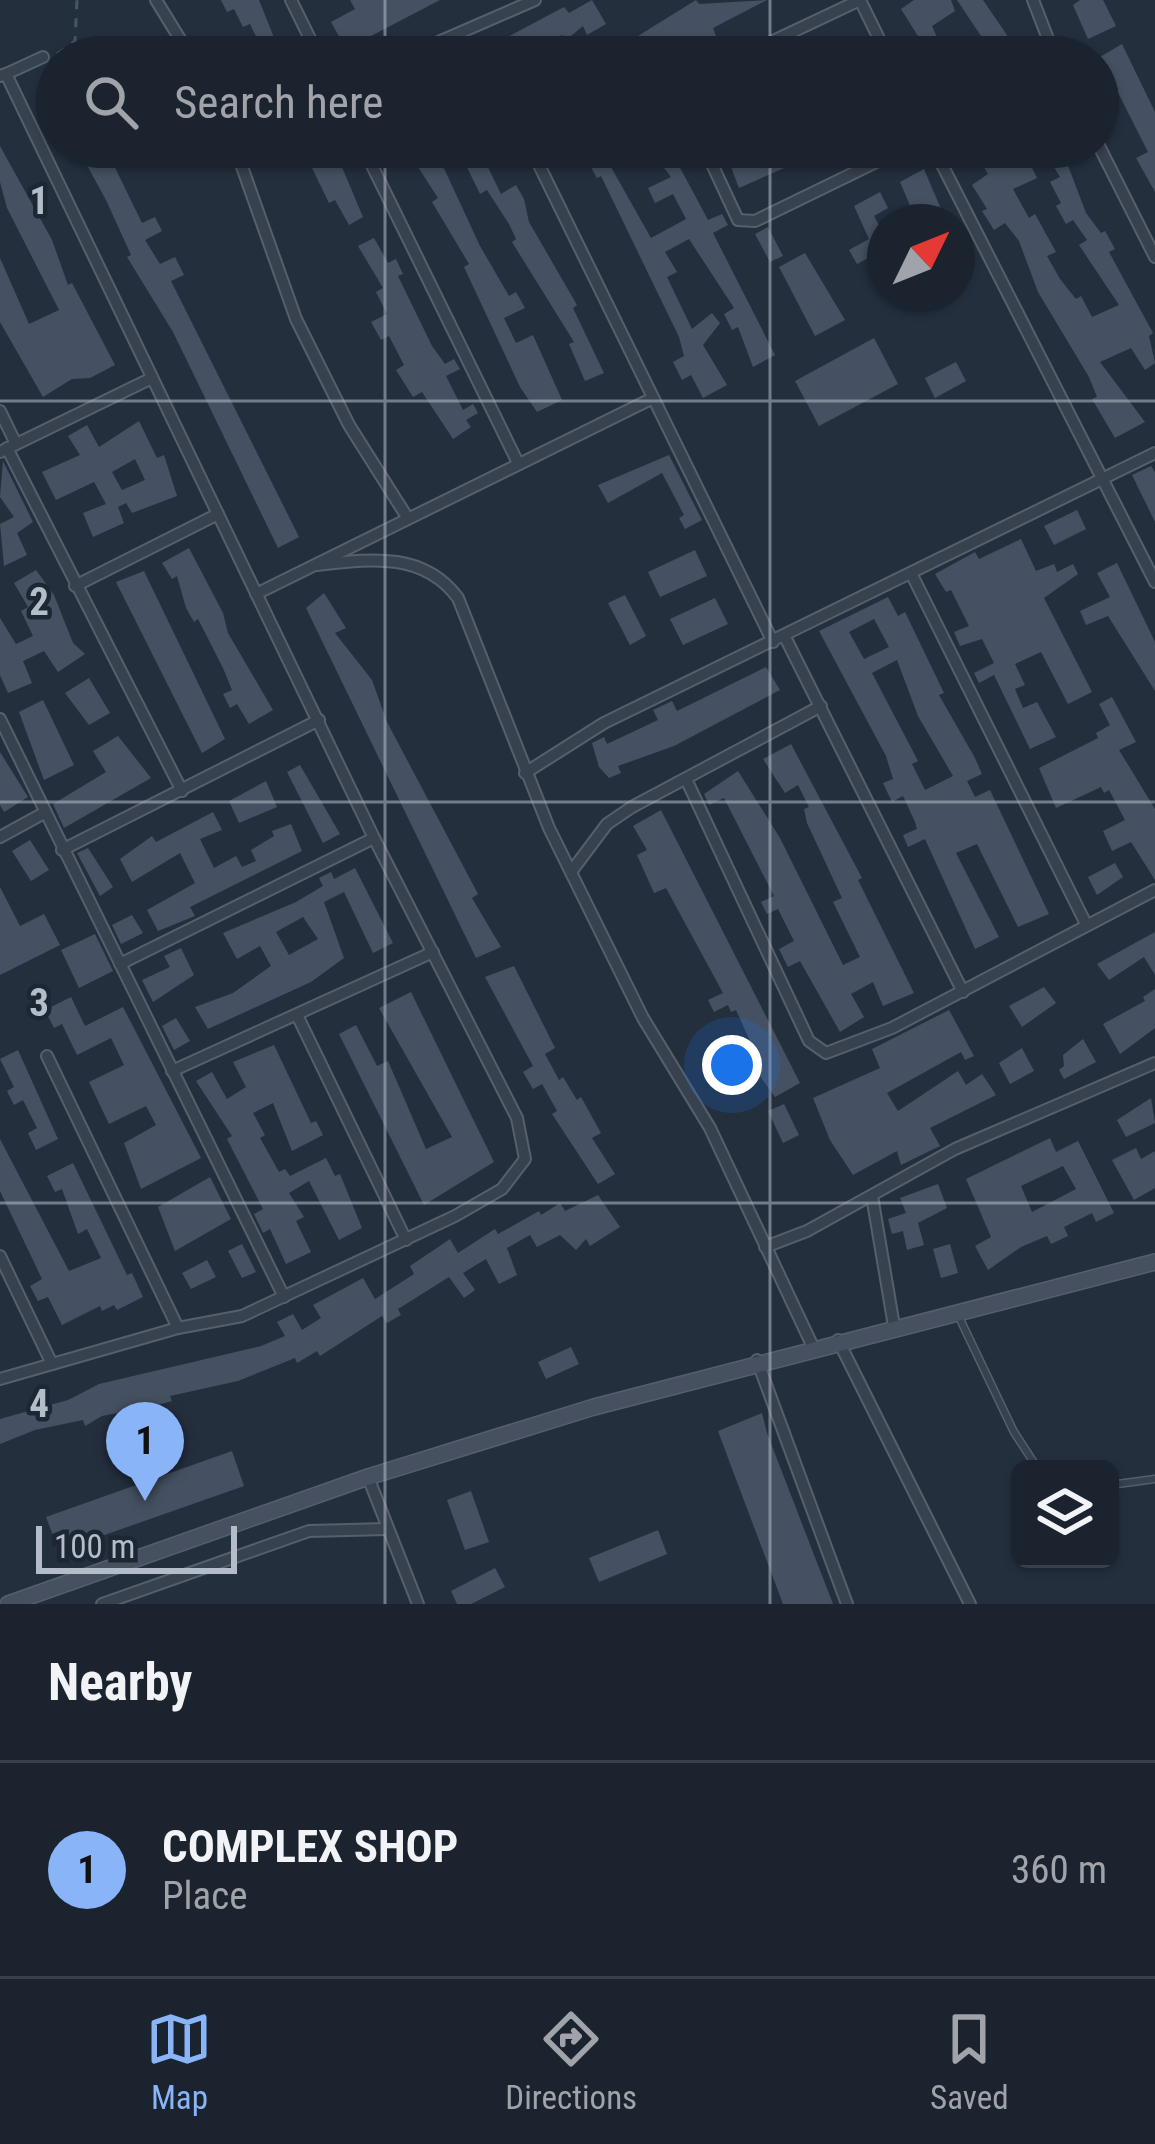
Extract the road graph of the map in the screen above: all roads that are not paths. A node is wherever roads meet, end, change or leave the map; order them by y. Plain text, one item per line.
1 (156, 0) edge
2 (291, 0) edge
3 (535, 0) edge
4 (860, 0) edge
5 (1034, 0) edge
6 (178, 36) edge
7 (309, 36) edge
8 (452, 36) edge
9 (784, 36) edge
10 (878, 36) edge
11 (1047, 36) edge
12 (36, 61) edge
13 (3, 75) edge
14 (36, 142) edge
15 (49, 168) edge
16 (242, 168) edge
17 (372, 168) edge
18 (540, 168) edge
19 (712, 168) edge
20 (864, 168) edge
21 (944, 168) edge
22 (1110, 168) edge
23 (1155, 257) edge
24 (152, 378) junction
25 (653, 398) junction
26 (0, 411) edge
27 (8, 448) edge
28 (1155, 453) edge
29 (518, 463) junction
30 (1103, 478) junction
31 (218, 514) junction
32 (407, 518) junction
33 (317, 565) junction
34 (911, 572) junction
35 (1155, 582) edge
36 (75, 586) junction
37 (256, 594) junction
38 (779, 639) junction
39 (821, 706) junction
40 (0, 718) edge
41 (319, 720) junction
42 (525, 772) junction
43 (686, 779) junction
44 (182, 791) junction
45 (44, 813) junction
46 (0, 837) edge
47 (374, 838) junction
48 (62, 850) junction
49 (571, 872) junction
50 (1155, 890) edge
51 (1086, 924) junction
52 (433, 952) junction
53 (120, 964) junction
54 (963, 992) junction
55 (298, 1017) junction
56 (47, 1056) dead end
57 (1155, 1063) edge
58 (172, 1071) junction
59 (872, 1196) junction
60 (406, 1240) junction
61 (765, 1247) junction
62 (0, 1256) edge
63 (1155, 1262) edge
64 (284, 1298) junction
65 (957, 1311) junction
66 (895, 1326) junction
67 (178, 1328) junction
68 (838, 1340) junction
69 (813, 1348) junction
70 (758, 1360) junction
71 (52, 1364) junction
72 (0, 1379) edge
73 (1032, 1460) edge
74 (368, 1477) junction
75 (1155, 1479) edge
76 (1119, 1484) edge
77 (387, 1529) junction
78 (8, 1604) edge
79 (102, 1604) edge
80 (418, 1604) edge
81 (847, 1604) edge
82 (970, 1604) edge

1 - 6 street
2 - 7 street
3 - 8 street
4 - 9 street
4 - 10 street
5 - 11 street
12 - 13 street
13 - 14 street
15 - 24 street
16 - 32 street
17 - 29 street
18 - 25 street
19 - 20 street
21 - 30 street
22 - 23 street
24 - 27 street
24 - 31 street
25 - 29 street
25 - 38 street
26 - 27 street
27 - 36 street
28 - 30 street
29 - 32 street
30 - 34 street
30 - 35 street
31 - 36 street
31 - 37 street
32 - 33 street
33 - 37 street
33 - 42 street
34 - 38 street
34 - 51 street
36 - 44 street
37 - 41 street
38 - 39 street
38 - 42 street
39 - 43 street
39 - 54 street
40 - 45 street
41 - 44 street
41 - 47 street
42 - 49 street
43 - 49 street
43 - 54 street
44 - 48 street
45 - 46 street
45 - 48 street
47 - 52 street
47 - 53 street
48 - 53 street
49 - 61 street
50 - 51 street
51 - 54 street
52 - 55 street
52 - 60 street
53 - 58 street
55 - 58 street
55 - 60 street
56 - 67 street
57 - 59 street
58 - 64 street
59 - 61 street
59 - 66 street
60 - 64 street
61 - 69 street
62 - 71 street
63 - 65 street
64 - 67 street
65 - 66 street
65 - 73 lane
66 - 68 street
67 - 71 street
68 - 69 street
68 - 82 street
69 - 70 street
70 - 74 street
70 - 81 street
71 - 72 street
74 - 77 street
74 - 78 street
75 - 76 lane
77 - 79 street
77 - 80 street

